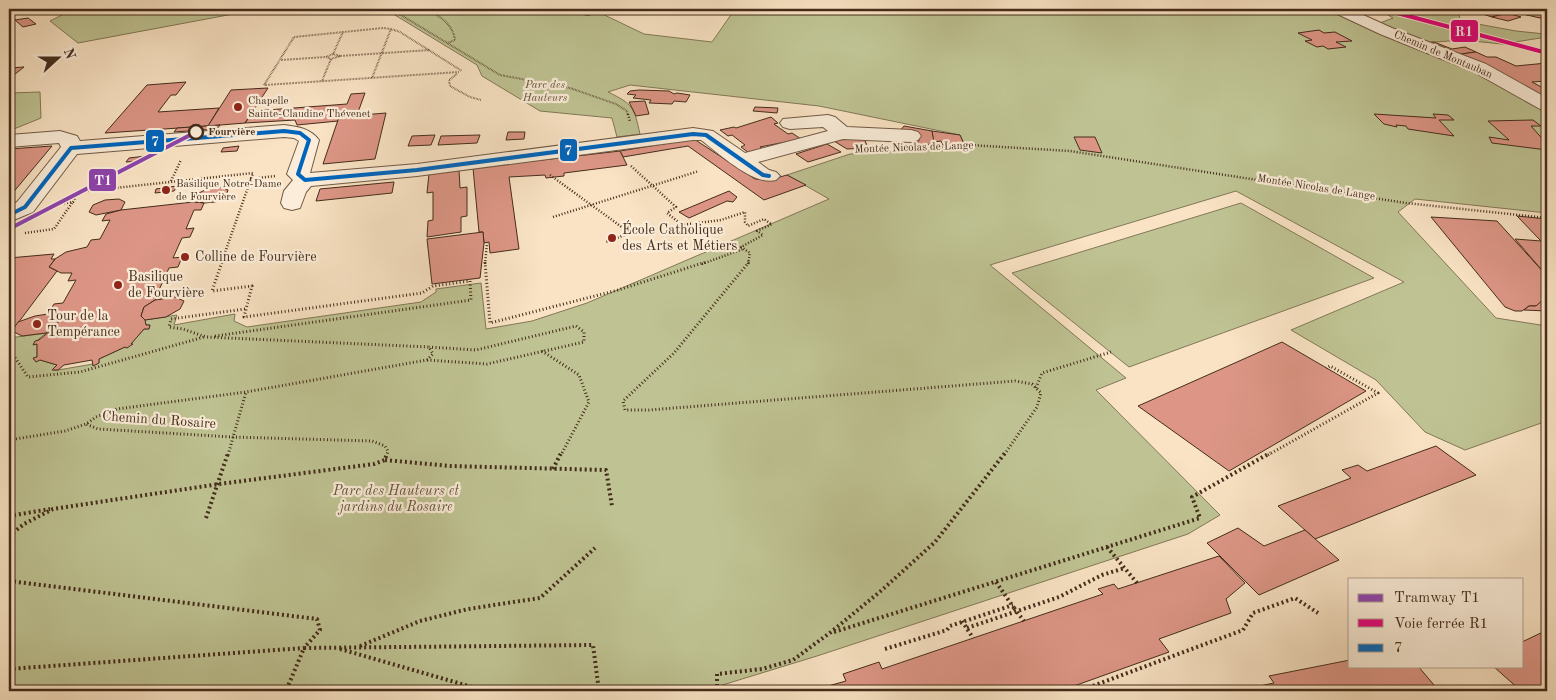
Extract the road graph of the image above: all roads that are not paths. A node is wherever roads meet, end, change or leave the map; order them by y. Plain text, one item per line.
1 (1338, 9) edge
2 (1547, 105) edge
3 (790, 123) dead end
4 (842, 134) junction
5 (9, 141) edge
6 (917, 142) road end
7 (72, 148) junction
8 (742, 160) junction
9 (769, 176) dead end
10 (294, 177) junction
11 (292, 204) dead end
12 (9, 215) edge

1 - 2 street, Chemin de Montauban
3 - 4 street
4 - 6 street
4 - 8 street
5 - 7 street
7 - 10 street
7 - 12 street
8 - 9 street
8 - 10 street
10 - 11 street

